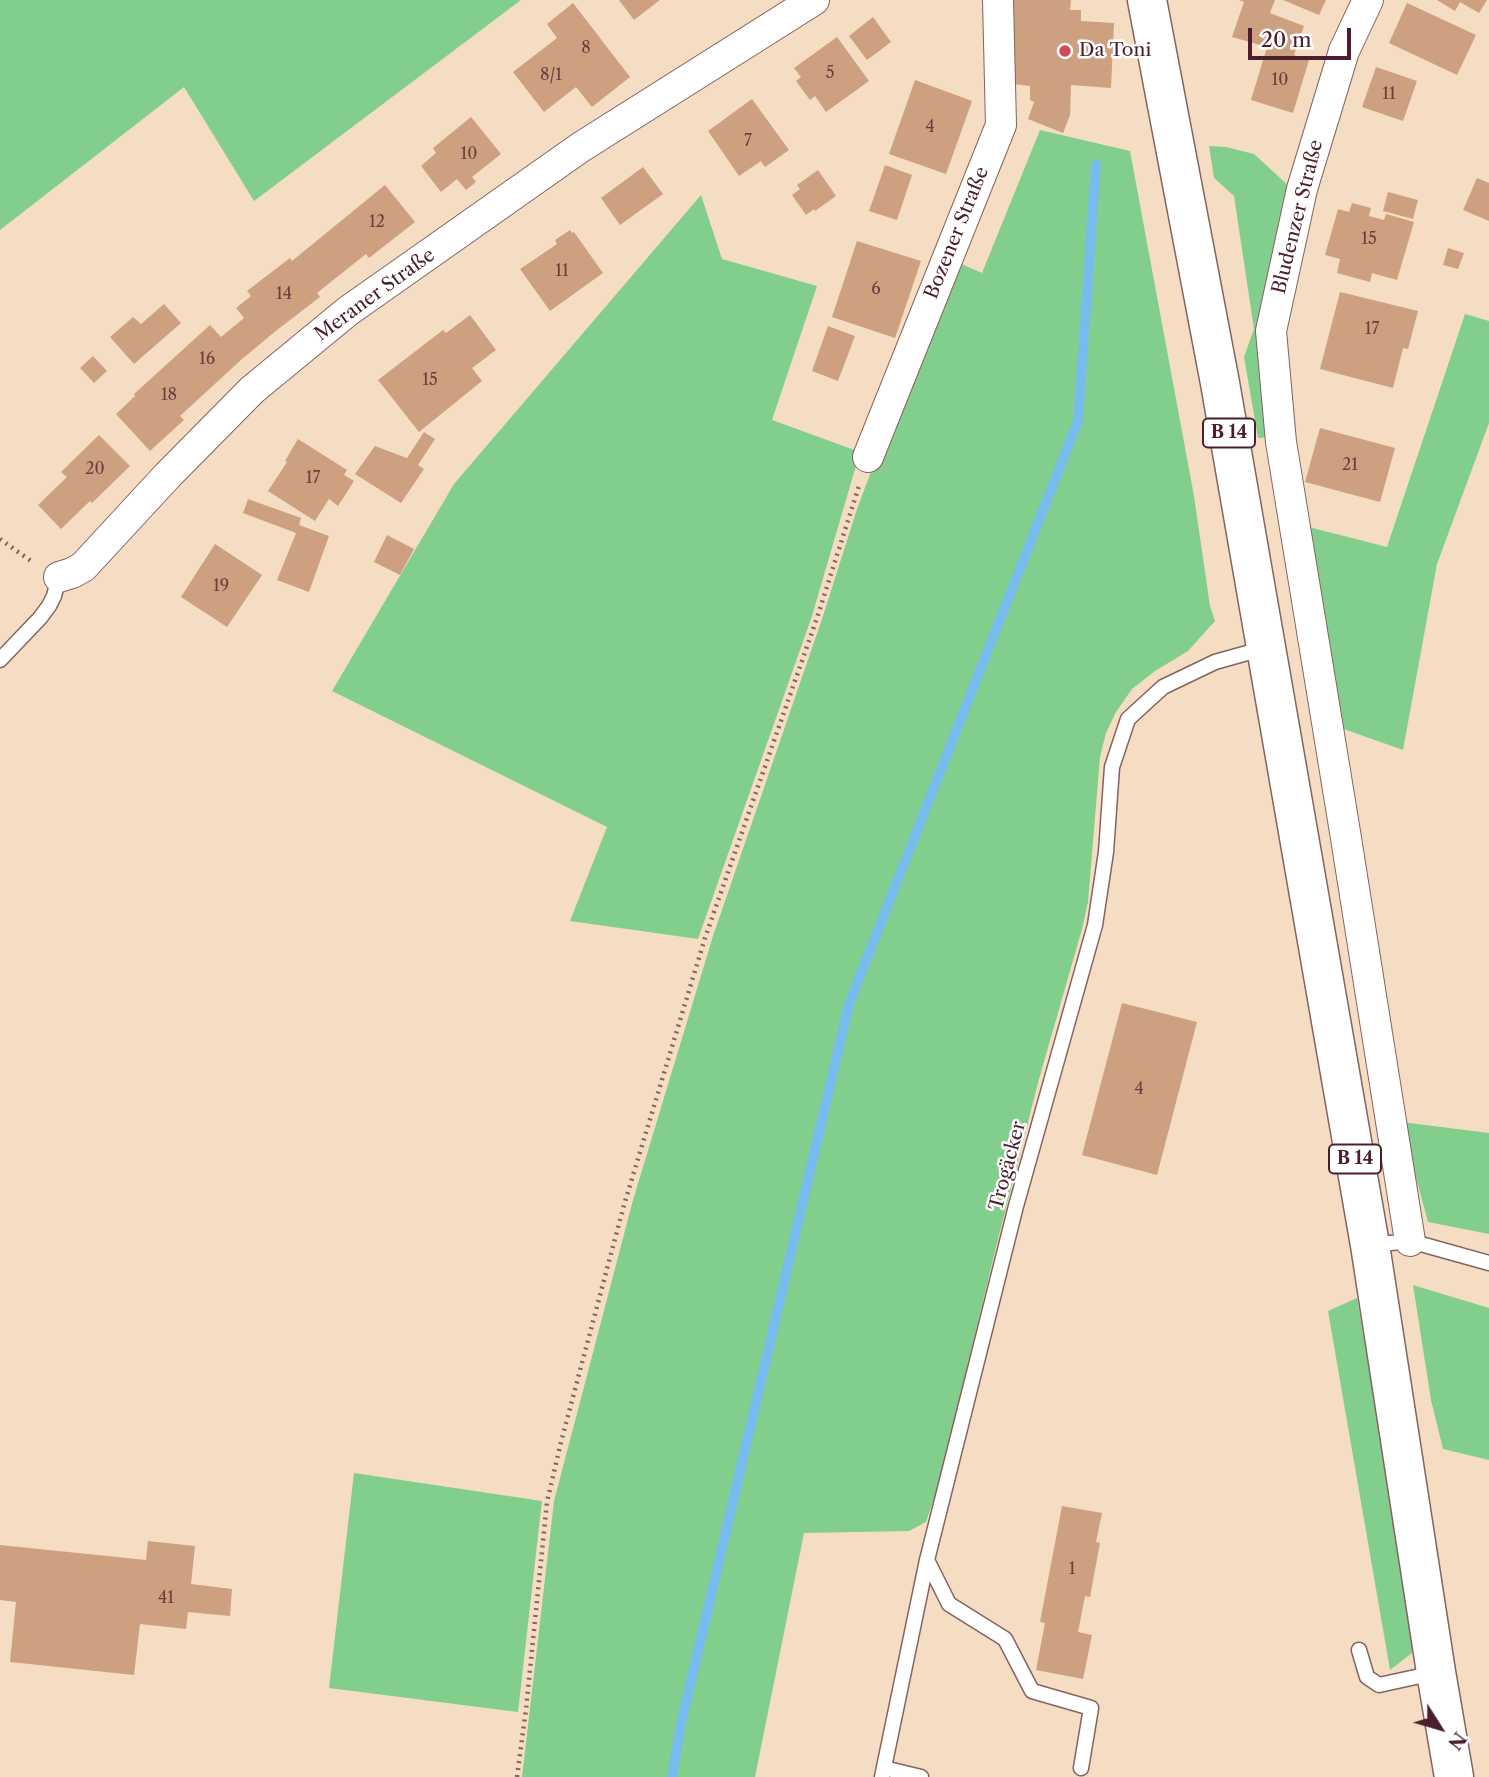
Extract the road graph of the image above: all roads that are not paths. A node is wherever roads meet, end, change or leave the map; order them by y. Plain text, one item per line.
1 (814, 0) edge
2 (1147, 0) edge
3 (1368, 0) edge
4 (995, 19) edge
5 (868, 457) road end
6 (59, 577) joint
7 (1266, 648) junction
8 (0, 660) edge
9 (1410, 1241) junction
10 (1370, 1245) junction
11 (1489, 1263) edge
12 (927, 1560) junction
13 (1359, 1650) dead end
14 (1436, 1672) junction
15 (1081, 1768) dead end
16 (883, 1773) edge
17 (921, 1777) edge
18 (1454, 1777) edge

1 - 6 street, Meraner Straße
2 - 7 main road, B 14
3 - 9 street, Bludenzer Straße
4 - 5 street, Bozener Straße
6 - 8 lane, Meraner Straße
7 - 10 main road, B 14
7 - 12 lane, Trogäcker
9 - 10 lane
9 - 11 lane
10 - 14 main road, B 14
12 - 15 lane
12 - 16 lane, Trogäcker
13 - 14 lane
14 - 18 main road, B 14
16 - 17 lane

